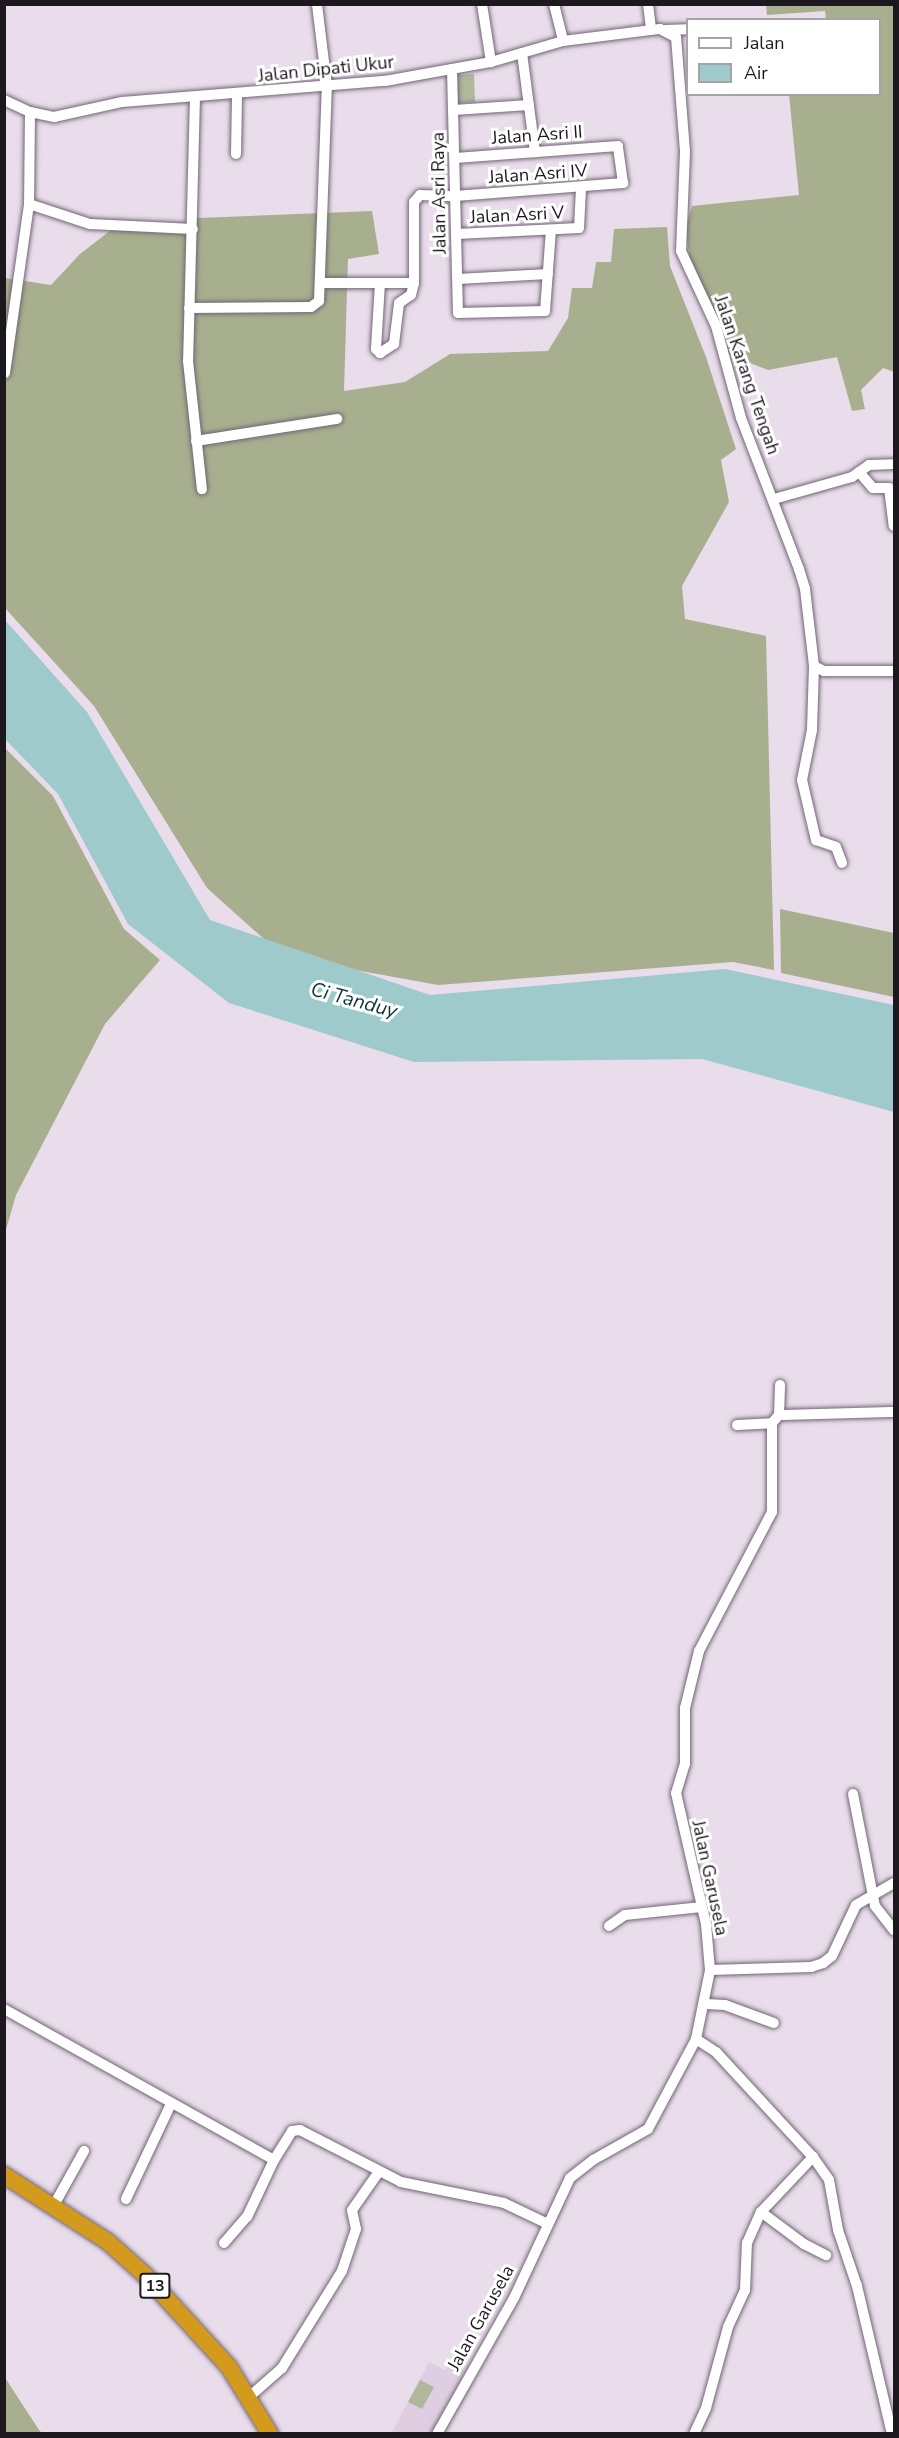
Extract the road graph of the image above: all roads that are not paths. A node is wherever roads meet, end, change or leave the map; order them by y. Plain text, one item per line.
1 (317, 4) edge
2 (482, 4) edge
3 (554, 4) edge
4 (648, 4) edge
5 (686, 29) edge
6 (651, 30) junction
7 (665, 30) junction
8 (563, 41) junction
9 (522, 53) junction
10 (492, 62) junction
11 (452, 69) junction
12 (327, 86) junction
13 (683, 86) edge
14 (237, 95) junction
15 (195, 97) junction
16 (4, 100) edge
17 (529, 105) junction
18 (454, 110) junction
19 (30, 112) junction
20 (534, 152) junction
21 (236, 154) dead end
22 (454, 158) junction
23 (623, 183) joint
24 (581, 188) junction
25 (455, 196) junction
26 (29, 204) junction
27 (193, 229) junction
28 (551, 230) junction
29 (457, 234) junction
30 (548, 274) junction
31 (458, 279) junction
32 (321, 283) junction
33 (380, 283) junction
34 (414, 283) junction
35 (380, 301) junction
36 (399, 303) junction
37 (189, 308) junction
38 (5, 373) edge
39 (337, 419) dead end
40 (196, 441) junction
41 (894, 464) edge
42 (859, 472) junction
43 (202, 489) dead end
44 (774, 499) junction
45 (894, 526) edge
46 (814, 666) junction
47 (894, 671) edge
48 (842, 863) dead end
49 (780, 1386) dead end
50 (894, 1412) edge
51 (775, 1419) junction
52 (737, 1425) dead end
53 (853, 1794) dead end
54 (894, 1883) edge
55 (873, 1894) junction
56 (702, 1907) junction
57 (609, 1926) dead end
58 (894, 1930) edge
59 (710, 1970) junction
60 (706, 2004) junction
61 (4, 2009) edge
62 (774, 2023) dead end
63 (696, 2039) junction
64 (171, 2104) junction
65 (84, 2151) dead end
66 (813, 2157) junction
67 (274, 2160) junction
68 (378, 2173) junction
69 (4, 2175) edge
70 (126, 2199) dead end
71 (54, 2205) junction
72 (761, 2212) junction
73 (546, 2223) junction
74 (224, 2243) dead end
75 (826, 2255) dead end
76 (249, 2397) junction
77 (270, 2433) edge
78 (437, 2433) edge
79 (694, 2433) edge
80 (892, 2433) edge

1 - 12 street
2 - 10 street
3 - 8 street
4 - 6 street
5 - 7 street
6 - 7 street
6 - 8 street, Jalan Dipati Ukur
7 - 13 street, Jalan Karang Tengah
8 - 9 street, Jalan Dipati Ukur
9 - 10 street, Jalan Dipati Ukur
9 - 17 street
10 - 11 street, Jalan Dipati Ukur
11 - 12 street, Jalan Dipati Ukur
11 - 18 street, Jalan Asri Raya
12 - 14 street, Jalan Dipati Ukur
12 - 32 street
13 - 44 street, Jalan Karang Tengah
14 - 15 street, Jalan Dipati Ukur
14 - 21 street
15 - 19 street, Jalan Dipati Ukur
15 - 27 street
16 - 19 street, Jalan Dipati Ukur
17 - 18 street
17 - 20 street
18 - 22 street, Jalan Asri Raya
19 - 26 street
20 - 22 street, Jalan Asri II
20 - 23 street, Jalan Asri II
22 - 25 street, Jalan Asri Raya
23 - 24 street, Jalan Asri IV
24 - 25 street, Jalan Asri IV
24 - 28 street, Jalan Asri V
25 - 29 street, Jalan Asri Raya
25 - 34 street, Jalan Asri IV
26 - 27 street
26 - 38 street
27 - 37 street
28 - 29 street, Jalan Asri V
28 - 30 street
29 - 31 street, Jalan Asri Raya
30 - 31 street
30 - 31 street, Jalan Asri Raya
32 - 33 street
32 - 37 street
33 - 34 street
33 - 35 street
34 - 36 street
35 - 36 street
35 - 36 street
37 - 40 street
39 - 40 street
40 - 43 street
41 - 42 street
42 - 44 street
42 - 45 street
44 - 46 street, Jalan Karang Tengah
46 - 47 street
46 - 48 street, Jalan Karang Tengah
49 - 51 street, Jalan Garusela
50 - 51 street
51 - 52 street
51 - 56 street, Jalan Garusela
53 - 55 street
54 - 55 street
55 - 58 street
55 - 59 street
56 - 57 street
56 - 59 street, Jalan Garusela
59 - 60 street, Jalan Garusela
60 - 62 street
60 - 63 street, Jalan Garusela
61 - 64 street
63 - 66 street
63 - 73 street, Jalan Garusela
64 - 67 street
64 - 70 street
65 - 71 street
66 - 72 street
66 - 80 street
67 - 68 street
67 - 74 street
68 - 73 street
68 - 76 street
69 - 71 highway, 13
71 - 76 highway, 13
72 - 75 street
72 - 79 street
73 - 78 street, Jalan Garusela
76 - 77 highway, 13

